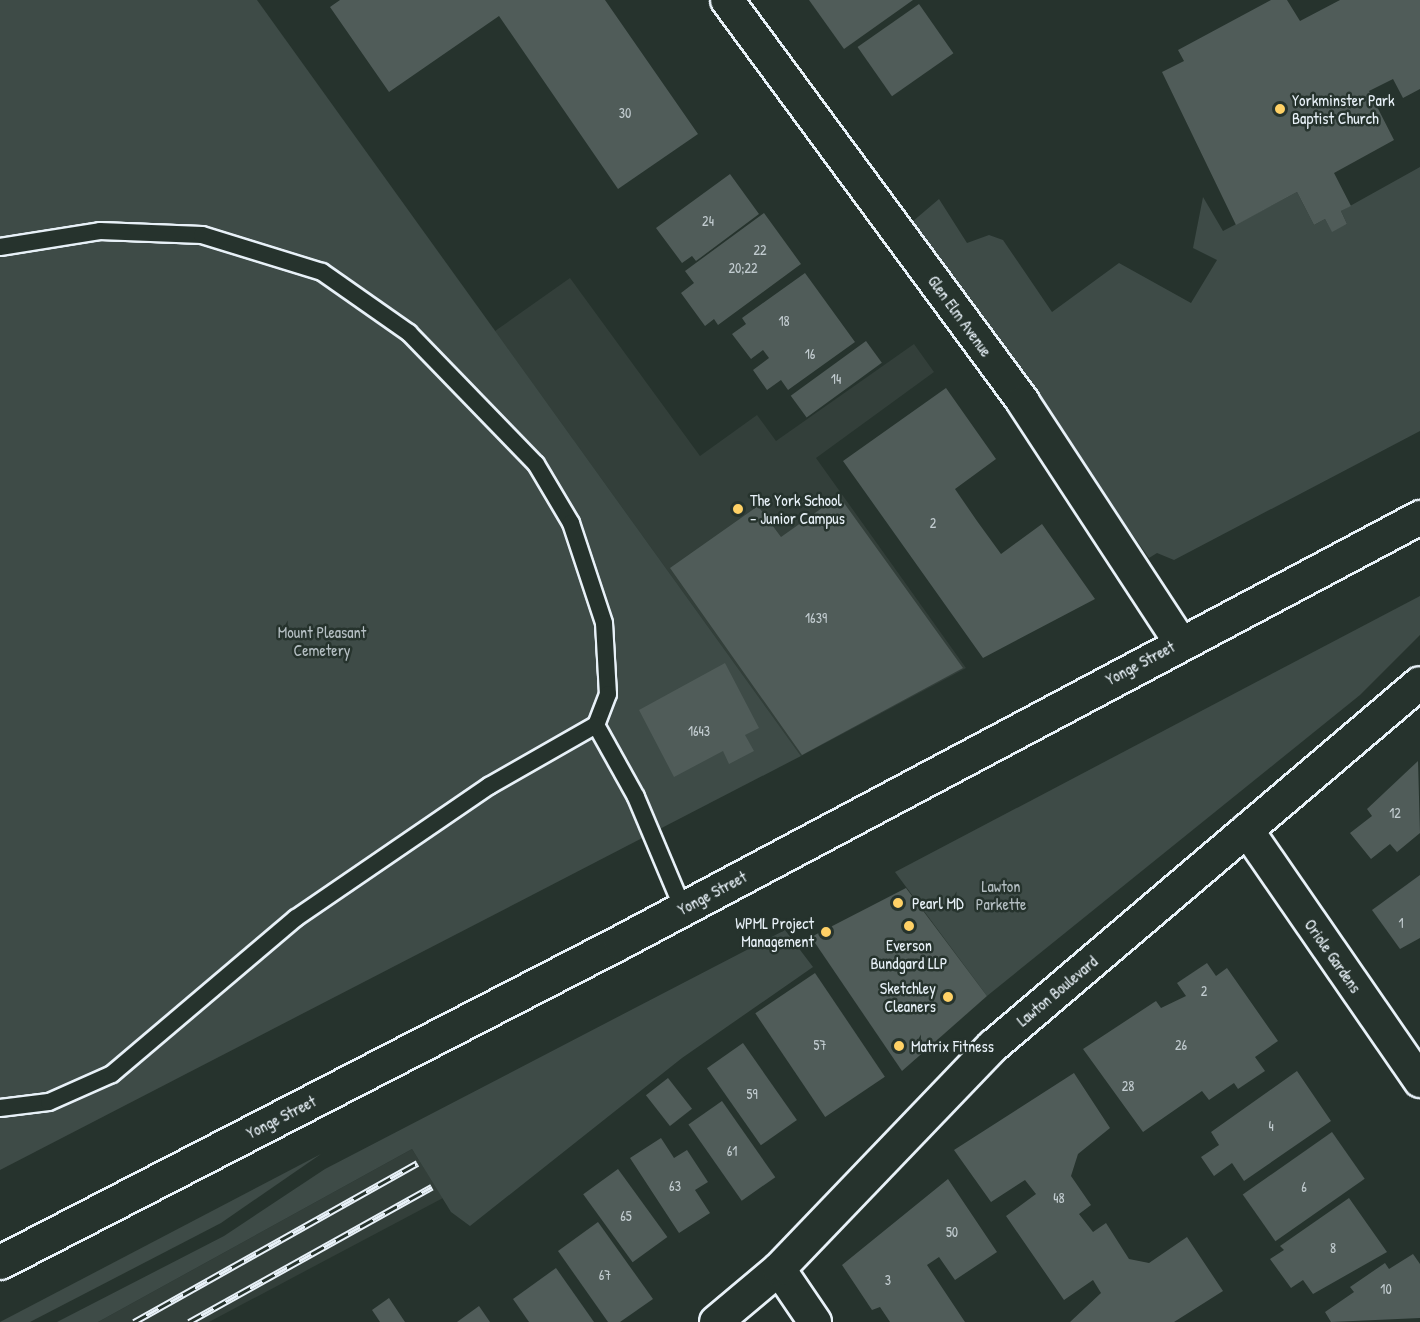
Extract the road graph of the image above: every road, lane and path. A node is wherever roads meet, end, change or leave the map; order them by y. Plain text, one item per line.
1 (727, 0) edge
2 (0, 246) edge
3 (1420, 517) edge
4 (1180, 642) junction
5 (1420, 683) edge
6 (596, 725) junction
7 (1247, 830) junction
8 (683, 909) junction
9 (1420, 1081) edge
10 (0, 1108) edge
11 (0, 1262) edge
12 (779, 1269) junction
13 (716, 1322) edge
14 (815, 1322) edge

1 - 4 street, Glen Elm Avenue
2 - 6 lane
3 - 4 main road, Yonge Street
4 - 8 main road, Yonge Street
5 - 7 street, Lawton Boulevard
6 - 8 lane
6 - 10 lane
7 - 9 street, Oriole Gardens
7 - 12 street, Lawton Boulevard
8 - 11 main road, Yonge Street
12 - 13 street, Lawton Boulevard
12 - 14 street

